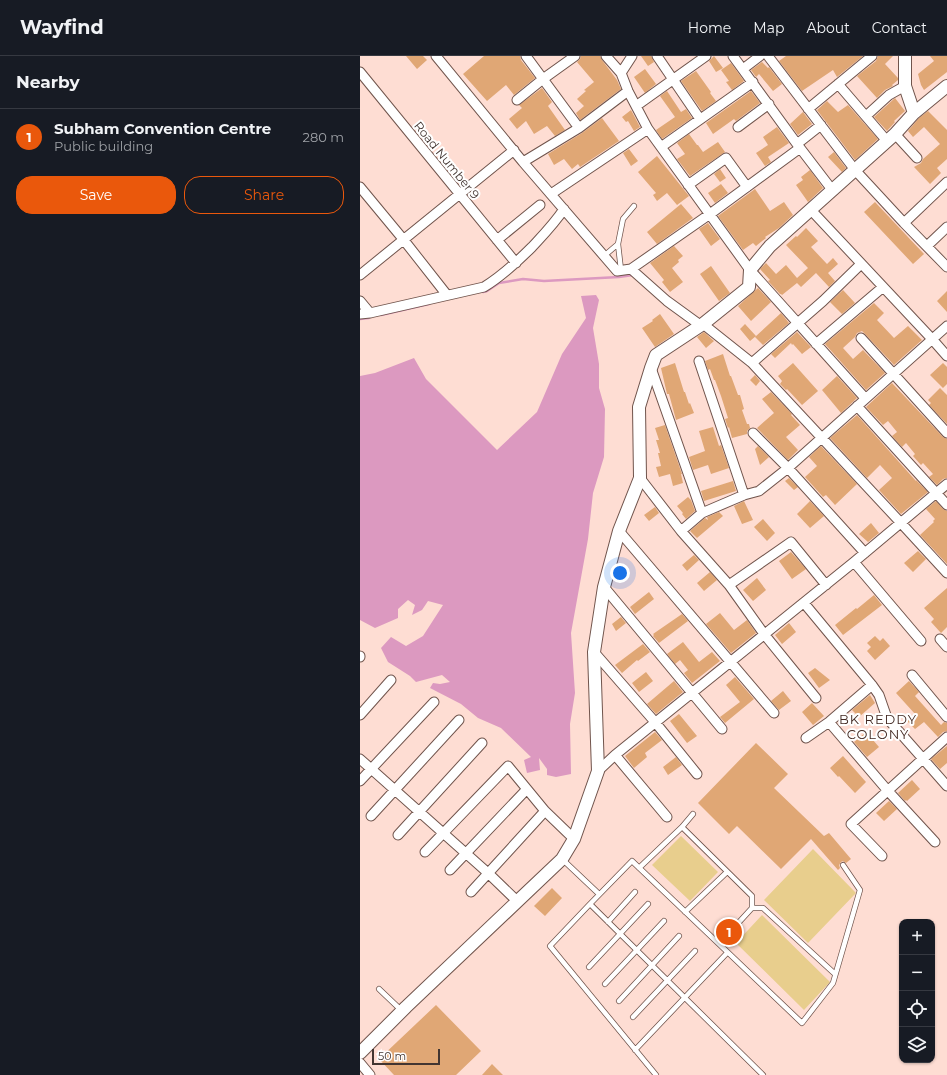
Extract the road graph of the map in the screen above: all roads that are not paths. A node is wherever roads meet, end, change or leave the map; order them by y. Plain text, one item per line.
1 (436, 56) edge
2 (526, 56) edge
3 (575, 56) edge
4 (606, 56) edge
5 (632, 56) edge
6 (657, 56) edge
7 (706, 56) edge
8 (733, 56) edge
9 (760, 56) edge
10 (780, 56) edge
11 (872, 56) edge
12 (905, 56) edge
13 (770, 59) edge
14 (744, 69) junction
15 (360, 72) edge
16 (621, 73) junction
17 (543, 79) junction
18 (673, 80) junction
19 (753, 82) junction
20 (838, 84) junction
21 (905, 86) junction
22 (947, 86) edge
23 (628, 91) junction
24 (517, 100) dead end
25 (769, 104) junction
26 (636, 106) junction
27 (808, 109) junction
28 (914, 113) junction
29 (866, 116) junction
30 (700, 119) junction
31 (821, 125) junction
32 (738, 127) dead end
33 (579, 128) junction
34 (648, 130) junction
35 (891, 138) junction
36 (799, 146) junction
37 (661, 147) junction
38 (514, 150) junction
39 (917, 158) dead end
40 (523, 162) junction
41 (855, 170) junction
42 (947, 182) edge
43 (688, 184) junction
44 (360, 187) edge
45 (746, 187) junction
46 (833, 190) junction
47 (460, 194) junction
48 (551, 194) junction
49 (540, 205) dead end
50 (634, 206) dead end
51 (564, 209) junction
52 (811, 210) junction
53 (710, 214) junction
54 (904, 223) junction
55 (947, 228) edge
56 (403, 239) junction
57 (497, 240) junction
58 (618, 244) junction
59 (927, 246) junction
60 (604, 256) junction
61 (516, 263) junction
62 (862, 264) junction
63 (947, 266) edge
64 (631, 269) junction
65 (621, 270) junction
66 (750, 270) junction
67 (360, 274) edge
68 (883, 287) junction
69 (447, 295) junction
70 (360, 301) edge
71 (370, 313) junction
72 (360, 314) edge
73 (798, 323) junction
74 (702, 324) junction
75 (947, 326) edge
76 (861, 338) dead end
77 (932, 339) junction
78 (816, 344) junction
79 (947, 356) edge
80 (699, 361) dead end
81 (752, 364) junction
82 (651, 368) junction
83 (893, 373) junction
84 (865, 398) junction
85 (857, 406) junction
86 (753, 433) dead end
87 (947, 433) edge
88 (821, 437) junction
89 (788, 468) junction
90 (640, 478) junction
91 (947, 484) edge
92 (936, 493) junction
93 (744, 495) junction
94 (947, 505) edge
95 (702, 513) junction
96 (901, 523) junction
97 (620, 531) junction
98 (681, 531) junction
99 (865, 553) junction
100 (854, 562) junction
101 (947, 573) edge
102 (729, 585) junction
103 (826, 585) junction
104 (604, 587) junction
105 (804, 602) junction
106 (764, 634) junction
107 (940, 639) dead end
108 (922, 641) dead end
109 (947, 647) edge
110 (594, 652) junction
111 (730, 662) junction
112 (912, 675) dead end
113 (392, 680) dead end
114 (872, 684) junction
115 (692, 693) junction
116 (816, 698) dead end
117 (434, 702) dead end
118 (774, 713) dead end
119 (360, 715) edge
120 (947, 717) edge
121 (459, 720) dead end
122 (655, 722) junction
123 (829, 722) junction
124 (722, 729) dead end
125 (947, 737) edge
126 (806, 738) dead end
127 (482, 743) dead end
128 (615, 755) junction
129 (360, 759) edge
130 (923, 759) junction
131 (371, 769) junction
132 (598, 771) junction
133 (697, 774) dead end
134 (360, 781) edge
135 (947, 786) edge
136 (527, 789) junction
137 (395, 790) junction
138 (888, 791) junction
139 (546, 811) junction
140 (419, 812) junction
141 (693, 814) dead end
142 (371, 816) dead end
143 (667, 816) dead end
144 (682, 827) junction
145 (443, 833) junction
146 (398, 835) dead end
147 (574, 839) junction
148 (935, 842) dead end
149 (425, 852) dead end
150 (466, 853) junction
151 (882, 856) dead end
152 (562, 859) junction
153 (843, 866) dead end
154 (639, 868) junction
155 (450, 870) dead end
156 (726, 872) junction
157 (488, 873) junction
158 (471, 892) dead end
159 (635, 892) dead end
160 (598, 894) junction
161 (517, 901) junction
162 (590, 904) junction
163 (648, 904) dead end
164 (752, 908) junction
165 (685, 912) junction
166 (664, 921) dead end
167 (608, 922) junction
168 (620, 934) junction
169 (680, 936) dead end
170 (718, 944) junction
171 (636, 950) junction
172 (695, 952) dead end
173 (727, 953) junction
174 (652, 965) junction
175 (589, 967) dead end
176 (835, 974) junction
177 (667, 981) junction
178 (605, 984) dead end
179 (379, 989) dead end
180 (684, 997) junction
181 (618, 1001) dead end
182 (402, 1011) junction
183 (633, 1017) dead end
184 (635, 1050) junction
185 (360, 1053) edge
186 (360, 1063) edge
187 (370, 1075) edge
188 (656, 1075) edge
189 (763, 1075) edge

1 - 38 street
2 - 17 street
3 - 17 street
4 - 16 street
5 - 16 street
6 - 18 street
7 - 18 street
8 - 14 street
9 - 14 street
10 - 13 street
11 - 20 street
12 - 21 street
13 - 27 street
14 - 19 street
15 - 47 street, Road Number 9
16 - 23 street
17 - 24 street
17 - 33 street
18 - 26 street
18 - 30 street
19 - 25 street
19 - 30 street
20 - 27 street
20 - 29 street
21 - 28 street
21 - 29 street
22 - 28 street
23 - 26 street
23 - 33 street
25 - 32 street
25 - 36 street
26 - 34 street
27 - 31 street
28 - 35 street
29 - 35 street
30 - 37 street
31 - 36 street
31 - 41 street
33 - 40 street
34 - 37 street
34 - 48 street
35 - 39 street
35 - 41 street
36 - 45 street
36 - 46 street
37 - 43 street
38 - 40 street
38 - 47 street
40 - 48 street
41 - 46 street
41 - 54 street
42 - 54 street
43 - 45 street
43 - 53 street
44 - 56 street
45 - 53 street
46 - 52 street
47 - 56 street
47 - 57 street, Road Number 9
48 - 51 street
49 - 57 street
50 - 58 lane
51 - 60 street
51 - 61 street
52 - 62 street
52 - 66 street
53 - 64 street
53 - 66 street
54 - 59 street
55 - 59 street
56 - 67 street
56 - 69 street
57 - 61 street, Road Number 9
58 - 60 lane
58 - 65 lane
59 - 63 street
60 - 65 street
61 - 69 street
62 - 68 street
62 - 73 street
64 - 65 street
64 - 74 street
66 - 73 street
66 - 74 street
68 - 77 street
68 - 78 street
69 - 71 street
70 - 71 street
71 - 72 street
73 - 78 street
73 - 81 street
74 - 81 street
74 - 82 street
75 - 77 street
76 - 83 street
77 - 79 street
77 - 83 street
78 - 84 street
80 - 93 street
81 - 88 street
82 - 90 street
82 - 95 street
83 - 84 street
83 - 87 street
84 - 85 street
85 - 88 street
85 - 92 street
86 - 89 street
88 - 89 street
88 - 96 street
89 - 93 street
89 - 99 street
90 - 97 street
90 - 98 street
91 - 92 street
92 - 94 street
92 - 96 street
93 - 95 street
95 - 98 street
96 - 99 street
96 - 101 street
97 - 104 street
97 - 111 street
98 - 102 street
99 - 100 street
100 - 103 street
100 - 108 street
102 - 103 street
102 - 106 street
103 - 105 street
104 - 110 street
104 - 115 street
105 - 106 street
105 - 114 street
106 - 111 street
106 - 116 street
107 - 109 street
110 - 122 street
110 - 132 street
111 - 115 street
111 - 118 street
112 - 120 street
113 - 119 street
114 - 123 street
114 - 130 street
115 - 122 street
115 - 124 street
117 - 131 street
121 - 137 street
122 - 128 street
122 - 133 street
123 - 126 street
123 - 138 street
125 - 130 street
127 - 140 street
128 - 132 street
128 - 143 street
129 - 131 street
130 - 135 street
130 - 138 street
131 - 134 street
131 - 137 street
132 - 147 street
136 - 139 street
136 - 145 street
136 - 150 street
137 - 140 street
137 - 142 street
138 - 148 street
138 - 151 street
139 - 147 street
139 - 157 street
140 - 145 street
140 - 146 street
141 - 144 lane
144 - 154 lane
144 - 156 lane
145 - 149 street
145 - 150 street
147 - 152 street
150 - 155 street
150 - 157 street
152 - 160 lane
152 - 161 street
153 - 176 lane
154 - 160 lane
154 - 165 lane
156 - 164 lane
156 - 165 lane
157 - 158 street
157 - 161 street
159 - 167 lane
160 - 162 lane
161 - 182 street
162 - 167 lane
162 - 184 lane
163 - 168 lane
164 - 170 lane
164 - 176 lane
165 - 170 lane
166 - 171 lane
167 - 168 lane
168 - 171 lane
168 - 175 lane
169 - 174 lane
170 - 173 lane
171 - 174 lane
171 - 178 lane
172 - 177 lane
173 - 176 lane
173 - 180 lane
174 - 177 lane
174 - 181 lane
177 - 180 lane
177 - 183 lane
179 - 182 lane
180 - 184 lane
180 - 189 lane
182 - 185 street
184 - 188 lane
186 - 187 street

